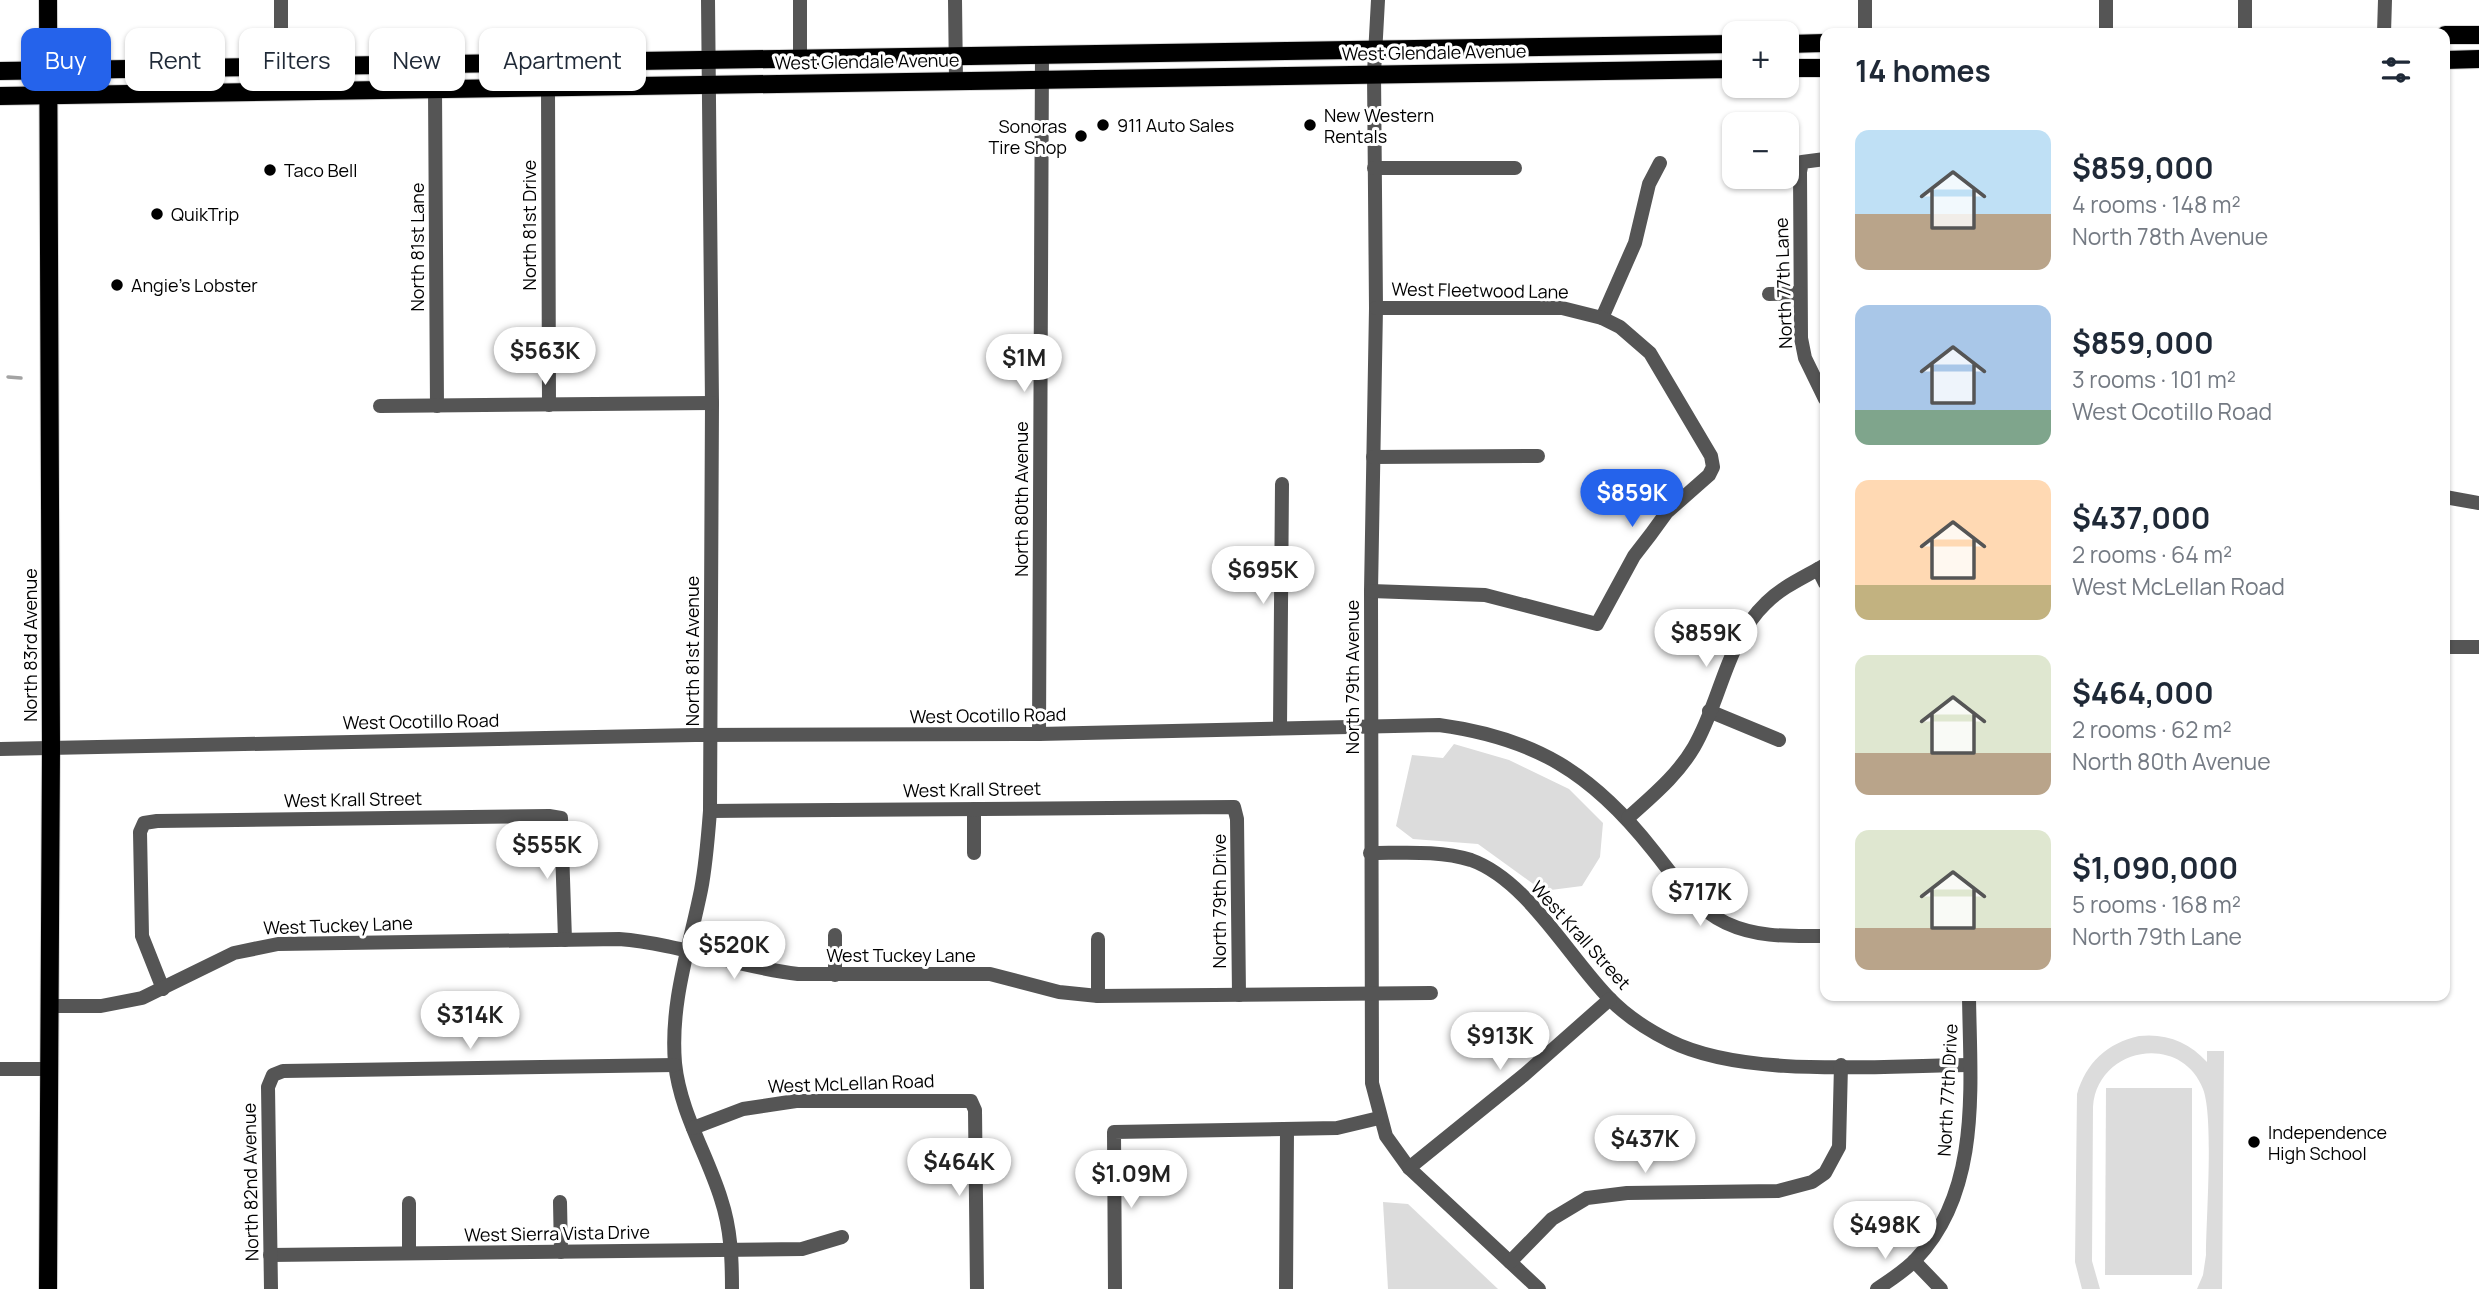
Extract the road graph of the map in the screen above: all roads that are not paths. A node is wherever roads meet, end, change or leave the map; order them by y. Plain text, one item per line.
1 (48, 0) edge
2 (281, 0) edge
3 (708, 0) edge
4 (800, 0) edge
5 (955, 0) edge
6 (1378, 0) edge
7 (1866, 0) edge
8 (2106, 0) edge
9 (2245, 0) edge
10 (2385, 0) edge
11 (48, 28) edge
12 (281, 28) edge
13 (1866, 28) edge
14 (2106, 28) edge
15 (2245, 28) edge
16 (2384, 28) edge
17 (2450, 35) edge
18 (2479, 35) edge
19 (1820, 43) edge
20 (1722, 44) edge
21 (1799, 44) edge
22 (1375, 49) junction
23 (1042, 54) junction
24 (956, 56) junction
25 (800, 59) junction
26 (2479, 59) edge
27 (710, 60) junction
28 (2450, 60) edge
29 (465, 64) edge
30 (239, 67) edge
31 (1799, 68) edge
32 (1820, 68) edge
33 (1722, 69) edge
34 (111, 70) edge
35 (0, 71) edge
36 (21, 71) edge
37 (1374, 73) junction
38 (1042, 79) junction
39 (956, 80) junction
40 (710, 84) junction
41 (646, 85) edge
42 (47, 91) edge
43 (285, 91) edge
44 (435, 91) edge
45 (548, 91) edge
46 (47, 95) junction
47 (0, 96) edge
48 (1820, 160) edge
49 (1660, 163) dead end
50 (1515, 167) dead end
51 (1374, 168) junction
52 (1769, 293) dead end
53 (1800, 293) junction
54 (1376, 308) junction
55 (1602, 318) junction
56 (1820, 388) edge
57 (712, 403) junction
58 (549, 405) junction
59 (380, 406) dead end
60 (437, 406) junction
61 (1538, 456) dead end
62 (1373, 457) junction
63 (1282, 484) dead end
64 (2450, 498) edge
65 (2479, 503) edge
66 (1820, 568) edge
67 (1371, 591) junction
68 (2450, 647) edge
69 (2479, 647) edge
70 (1709, 711) junction
71 (1372, 725) junction
72 (1280, 728) junction
73 (711, 734) junction
74 (1039, 734) junction
75 (1779, 740) dead end
76 (51, 748) junction
77 (0, 749) edge
78 (1234, 807) joint
79 (974, 809) junction
80 (710, 811) junction
81 (1628, 818) junction
82 (974, 853) dead end
83 (1370, 853) junction
84 (835, 935) dead end
85 (1820, 936) edge
86 (1098, 939) dead end
87 (565, 940) junction
88 (687, 950) junction
89 (835, 975) junction
90 (163, 989) junction
91 (1431, 993) dead end
92 (1369, 994) junction
93 (1239, 995) junction
94 (1098, 996) junction
95 (1610, 999) junction
96 (1969, 1001) edge
97 (49, 1006) junction
98 (676, 1065) junction
99 (1841, 1065) junction
100 (1970, 1065) junction
101 (0, 1069) edge
102 (48, 1069) junction
103 (1379, 1118) junction
104 (693, 1128) junction
105 (1287, 1130) junction
106 (1409, 1168) junction
107 (560, 1202) dead end
108 (409, 1203) dead end
109 (842, 1237) dead end
110 (732, 1249) junction
111 (561, 1252) junction
112 (409, 1253) junction
113 (271, 1255) junction
114 (1914, 1261) junction
115 (1510, 1262) junction
116 (48, 1289) edge
117 (271, 1289) edge
118 (732, 1289) edge
119 (977, 1289) edge
120 (1115, 1289) edge
121 (1286, 1289) edge
122 (1539, 1289) edge
123 (1877, 1289) edge
124 (1941, 1289) edge

1 - 11 main road, North 83rd Avenue
2 - 12 street
3 - 27 street, North 81st Avenue
4 - 25 street
5 - 24 street
6 - 22 street, North 79th Avenue
7 - 13 street
8 - 14 street
9 - 15 street
10 - 16 street
17 - 18 main road
19 - 21 main road
20 - 22 main road, West Glendale Avenue
22 - 23 main road, West Glendale Avenue
22 - 37 street, North 79th Avenue
23 - 24 main road, West Glendale Avenue
23 - 38 street, North 80th Avenue
24 - 25 main road, West Glendale Avenue
24 - 39 street
25 - 27 main road, West Glendale Avenue
26 - 28 main road
27 - 29 main road, West Glendale Avenue
27 - 40 street, North 81st Avenue
30 - 34 main road, West Glendale Avenue
31 - 32 main road
33 - 37 main road, West Glendale Avenue
35 - 36 main road, West Glendale Avenue
37 - 38 main road, West Glendale Avenue
37 - 51 street, North 79th Avenue
38 - 39 main road, West Glendale Avenue
38 - 74 street, North 80th Avenue
39 - 40 main road, West Glendale Avenue
40 - 41 main road, West Glendale Avenue
40 - 57 street, North 81st Avenue
42 - 46 main road, North 83rd Avenue
43 - 46 main road, West Glendale Avenue
44 - 60 street, North 81st Lane
45 - 58 street, North 81st Drive
46 - 47 main road, West Glendale Avenue
46 - 76 main road, North 83rd Avenue
48 - 53 street, North 77th Lane
49 - 55 street
50 - 51 street
51 - 54 street, North 79th Avenue
52 - 53 street
53 - 56 street, North 77th Lane
54 - 55 street, West Fleetwood Lane
54 - 62 street, North 79th Avenue
55 - 67 street, West Fleetwood Lane
57 - 58 street
57 - 73 street, North 81st Avenue
58 - 60 street
59 - 60 street
61 - 62 street
62 - 67 street, North 79th Avenue
63 - 72 street
64 - 65 street
66 - 70 street
67 - 71 street, North 79th Avenue
68 - 69 street
70 - 75 street
70 - 81 street
71 - 72 street, West Ocotillo Road
71 - 81 street, West Ocotillo Road
71 - 83 street, North 79th Avenue
72 - 74 street, West Ocotillo Road
73 - 74 street, West Ocotillo Road
73 - 76 street, West Ocotillo Road
73 - 80 street, North 81st Avenue
76 - 77 street, West Ocotillo Road
76 - 97 main road, North 83rd Avenue
78 - 79 street, West Krall Street
78 - 93 street, North 79th Drive
79 - 80 street, West Krall Street
79 - 82 street
80 - 88 street, North 81st Avenue
81 - 85 street
83 - 92 street, North 79th Avenue
83 - 95 street, West Krall Street
84 - 89 street
86 - 94 street
87 - 88 street, West Tuckey Lane
87 - 90 street, West Tuckey Lane
87 - 90 street, West Krall Street
88 - 89 street, West Tuckey Lane
88 - 98 street, North 81st Avenue
89 - 94 street, West Tuckey Lane
90 - 97 street, West Tuckey Lane
91 - 92 street, West Tuckey Lane
92 - 93 street, West Tuckey Lane
92 - 103 street, North 79th Avenue
93 - 94 street, West Tuckey Lane
95 - 99 street, West Krall Street
95 - 106 street
96 - 100 street, North 77th Drive
97 - 102 main road, North 83rd Avenue
98 - 104 street, North 81st Avenue
98 - 113 street, North 82nd Avenue
99 - 100 street, West Krall Street
99 - 115 street
100 - 114 street, North 77th Drive
101 - 102 street
102 - 116 main road, North 83rd Avenue
103 - 105 street
103 - 106 street, North 79th Avenue
104 - 110 street, North 81st Avenue
104 - 119 street, West McLellan Road
105 - 120 street
105 - 121 street
106 - 115 street, North 79th Avenue
107 - 111 street
108 - 112 street
109 - 110 street, West Sierra Vista Drive
110 - 111 street, West Sierra Vista Drive
110 - 118 street, North 81st Avenue
111 - 112 street, West Sierra Vista Drive
112 - 113 street, West Sierra Vista Drive
113 - 117 street, North 82nd Avenue
114 - 123 street
114 - 124 street
115 - 122 street, North 79th Avenue

